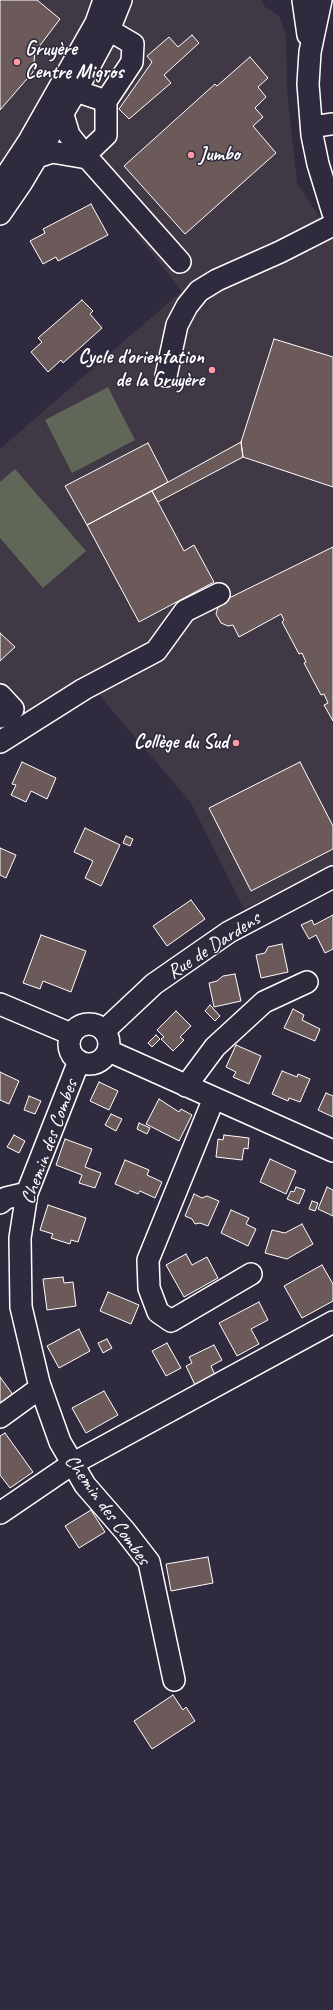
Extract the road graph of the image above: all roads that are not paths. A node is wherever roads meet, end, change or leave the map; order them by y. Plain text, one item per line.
1 (104, 0) edge
2 (121, 0) edge
3 (303, 0) edge
4 (321, 0) edge
5 (109, 30) junction
6 (310, 52) junction
7 (76, 91) junction
8 (106, 101) junction
9 (62, 115) junction
10 (86, 156) junction
11 (37, 157) junction
12 (0, 185) edge
13 (333, 213) edge
14 (0, 214) edge
15 (333, 225) edge
16 (180, 262) dead end
17 (166, 376) dead end
18 (219, 594) dead end
19 (0, 695) edge
20 (0, 717) edge
21 (0, 742) edge
22 (333, 876) edge
23 (307, 982) dead end
24 (0, 1004) edge
25 (105, 1030) junction
26 (71, 1034) junction
27 (109, 1051) junction
28 (79, 1061) junction
29 (186, 1086) junction
30 (214, 1098) junction
31 (333, 1151) edge
32 (27, 1194) junction
33 (0, 1204) edge
34 (251, 1274) dead end
35 (333, 1322) edge
36 (40, 1388) junction
37 (0, 1418) edge
38 (72, 1464) junction
39 (0, 1513) edge
40 (174, 1680) dead end

1 - 12 street
2 - 5 street
3 - 6 street
4 - 6 street
5 - 7 street
5 - 8 street
6 - 13 street
7 - 8 street
7 - 9 street
8 - 10 street
9 - 10 street
9 - 11 street
10 - 11 street
10 - 16 street
11 - 14 street
15 - 17 street
18 - 21 street
19 - 20 street
22 - 25 street, Rue de Dardens
23 - 29 street
24 - 26 street
25 - 26 street
25 - 27 street
26 - 28 street
27 - 28 street
27 - 29 street
28 - 32 street, Chemin des Combes
29 - 30 street
30 - 31 street
30 - 34 street
32 - 33 street
32 - 36 street, Chemin des Combes
35 - 38 street
36 - 37 street
36 - 38 street, Chemin des Combes
38 - 39 street
38 - 40 street, Chemin des Combes

